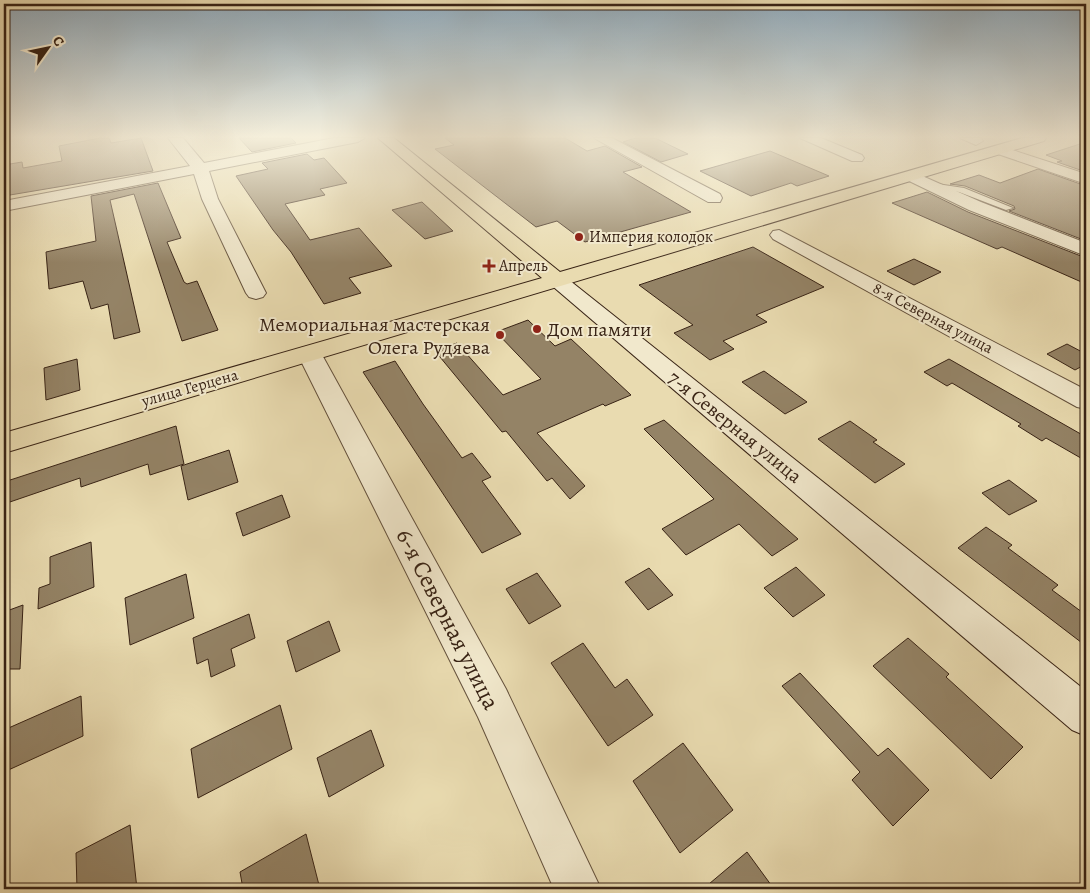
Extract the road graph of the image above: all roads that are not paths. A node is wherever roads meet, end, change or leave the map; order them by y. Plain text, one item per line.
1 (140, 180) edge
2 (204, 180) edge
3 (435, 180) edge
4 (679, 180) edge
5 (899, 180) edge
6 (921, 180) edge
7 (937, 186) junction
8 (714, 198) dead end
9 (4, 206) edge
10 (1009, 208) dead end
11 (779, 235) dead end
12 (1086, 250) edge
13 (557, 280) junction
14 (256, 293) dead end
15 (310, 353) junction
16 (1086, 401) edge
17 (4, 443) edge
18 (1086, 716) edge
19 (578, 889) edge

1 - 9 street
2 - 14 street
3 - 13 main road, 7-я Северная улица
4 - 8 street
5 - 13 main road, улица Герцена
6 - 7 street
7 - 10 lane
7 - 12 street
11 - 16 street, 8-я Северная улица
13 - 15 main road, улица Герцена
13 - 18 street, 7-я Северная улица
15 - 17 main road, улица Герцена
15 - 19 street, 6-я Северная улица

